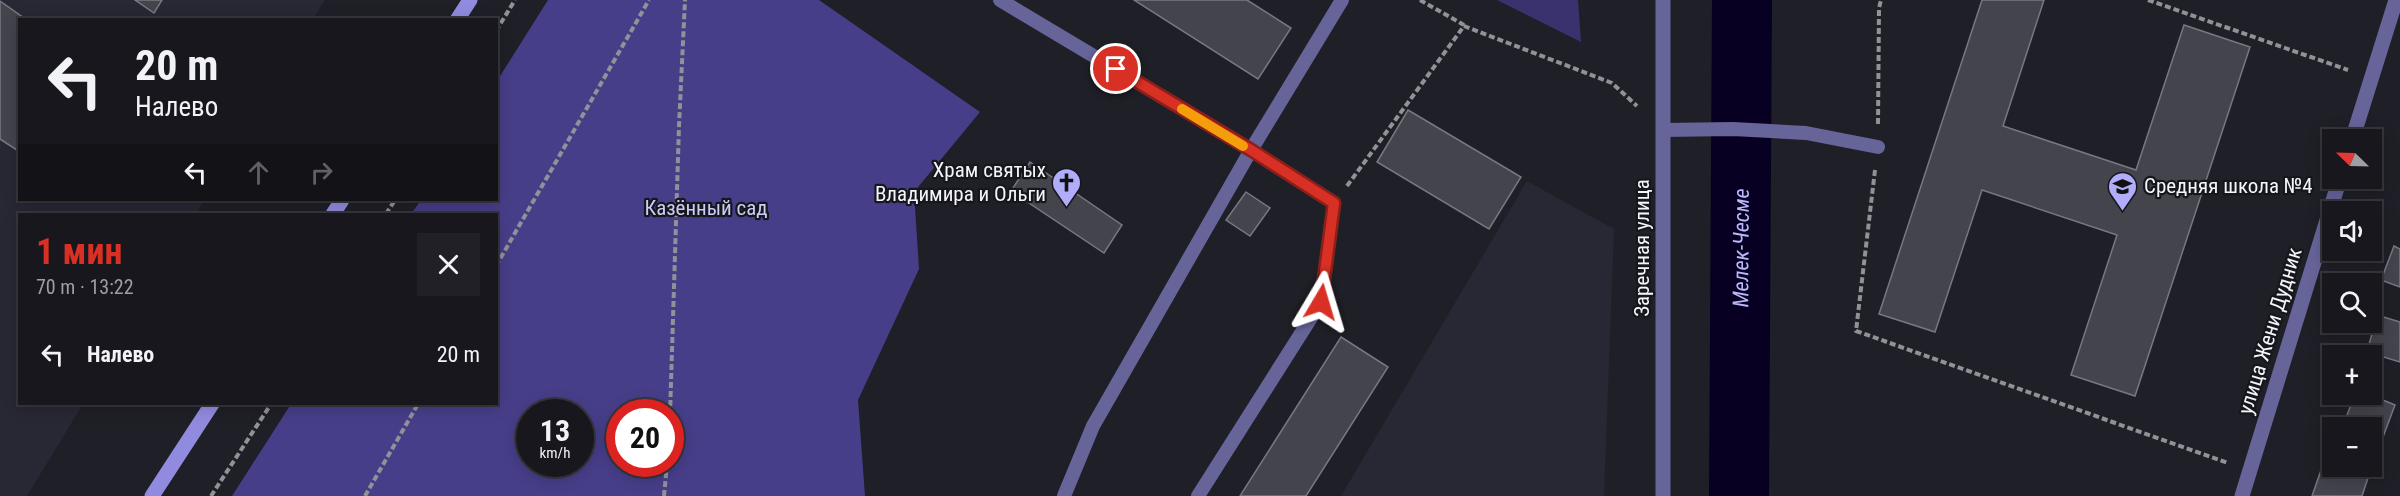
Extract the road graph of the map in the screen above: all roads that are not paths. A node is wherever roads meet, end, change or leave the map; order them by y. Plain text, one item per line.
1 (470, 0) edge
2 (1000, 0) edge
3 (1342, 0) edge
4 (1663, 0) edge
5 (2396, 0) edge
6 (458, 18) edge
7 (2356, 129) edge
8 (1664, 130) junction
9 (1878, 147) road end
10 (1251, 150) junction
11 (2337, 189) edge
12 (211, 405) edge
13 (152, 496) edge
14 (1064, 496) edge
15 (1198, 496) edge
16 (1663, 496) edge
17 (2242, 496) edge

1 - 6 main road
2 - 10 lane
3 - 10 lane
4 - 8 street, Заречная улица
5 - 7 street
8 - 9 lane
8 - 16 street, Заречная улица
10 - 14 lane
10 - 15 lane
11 - 17 street, улица Жени Дудник
12 - 13 main road

